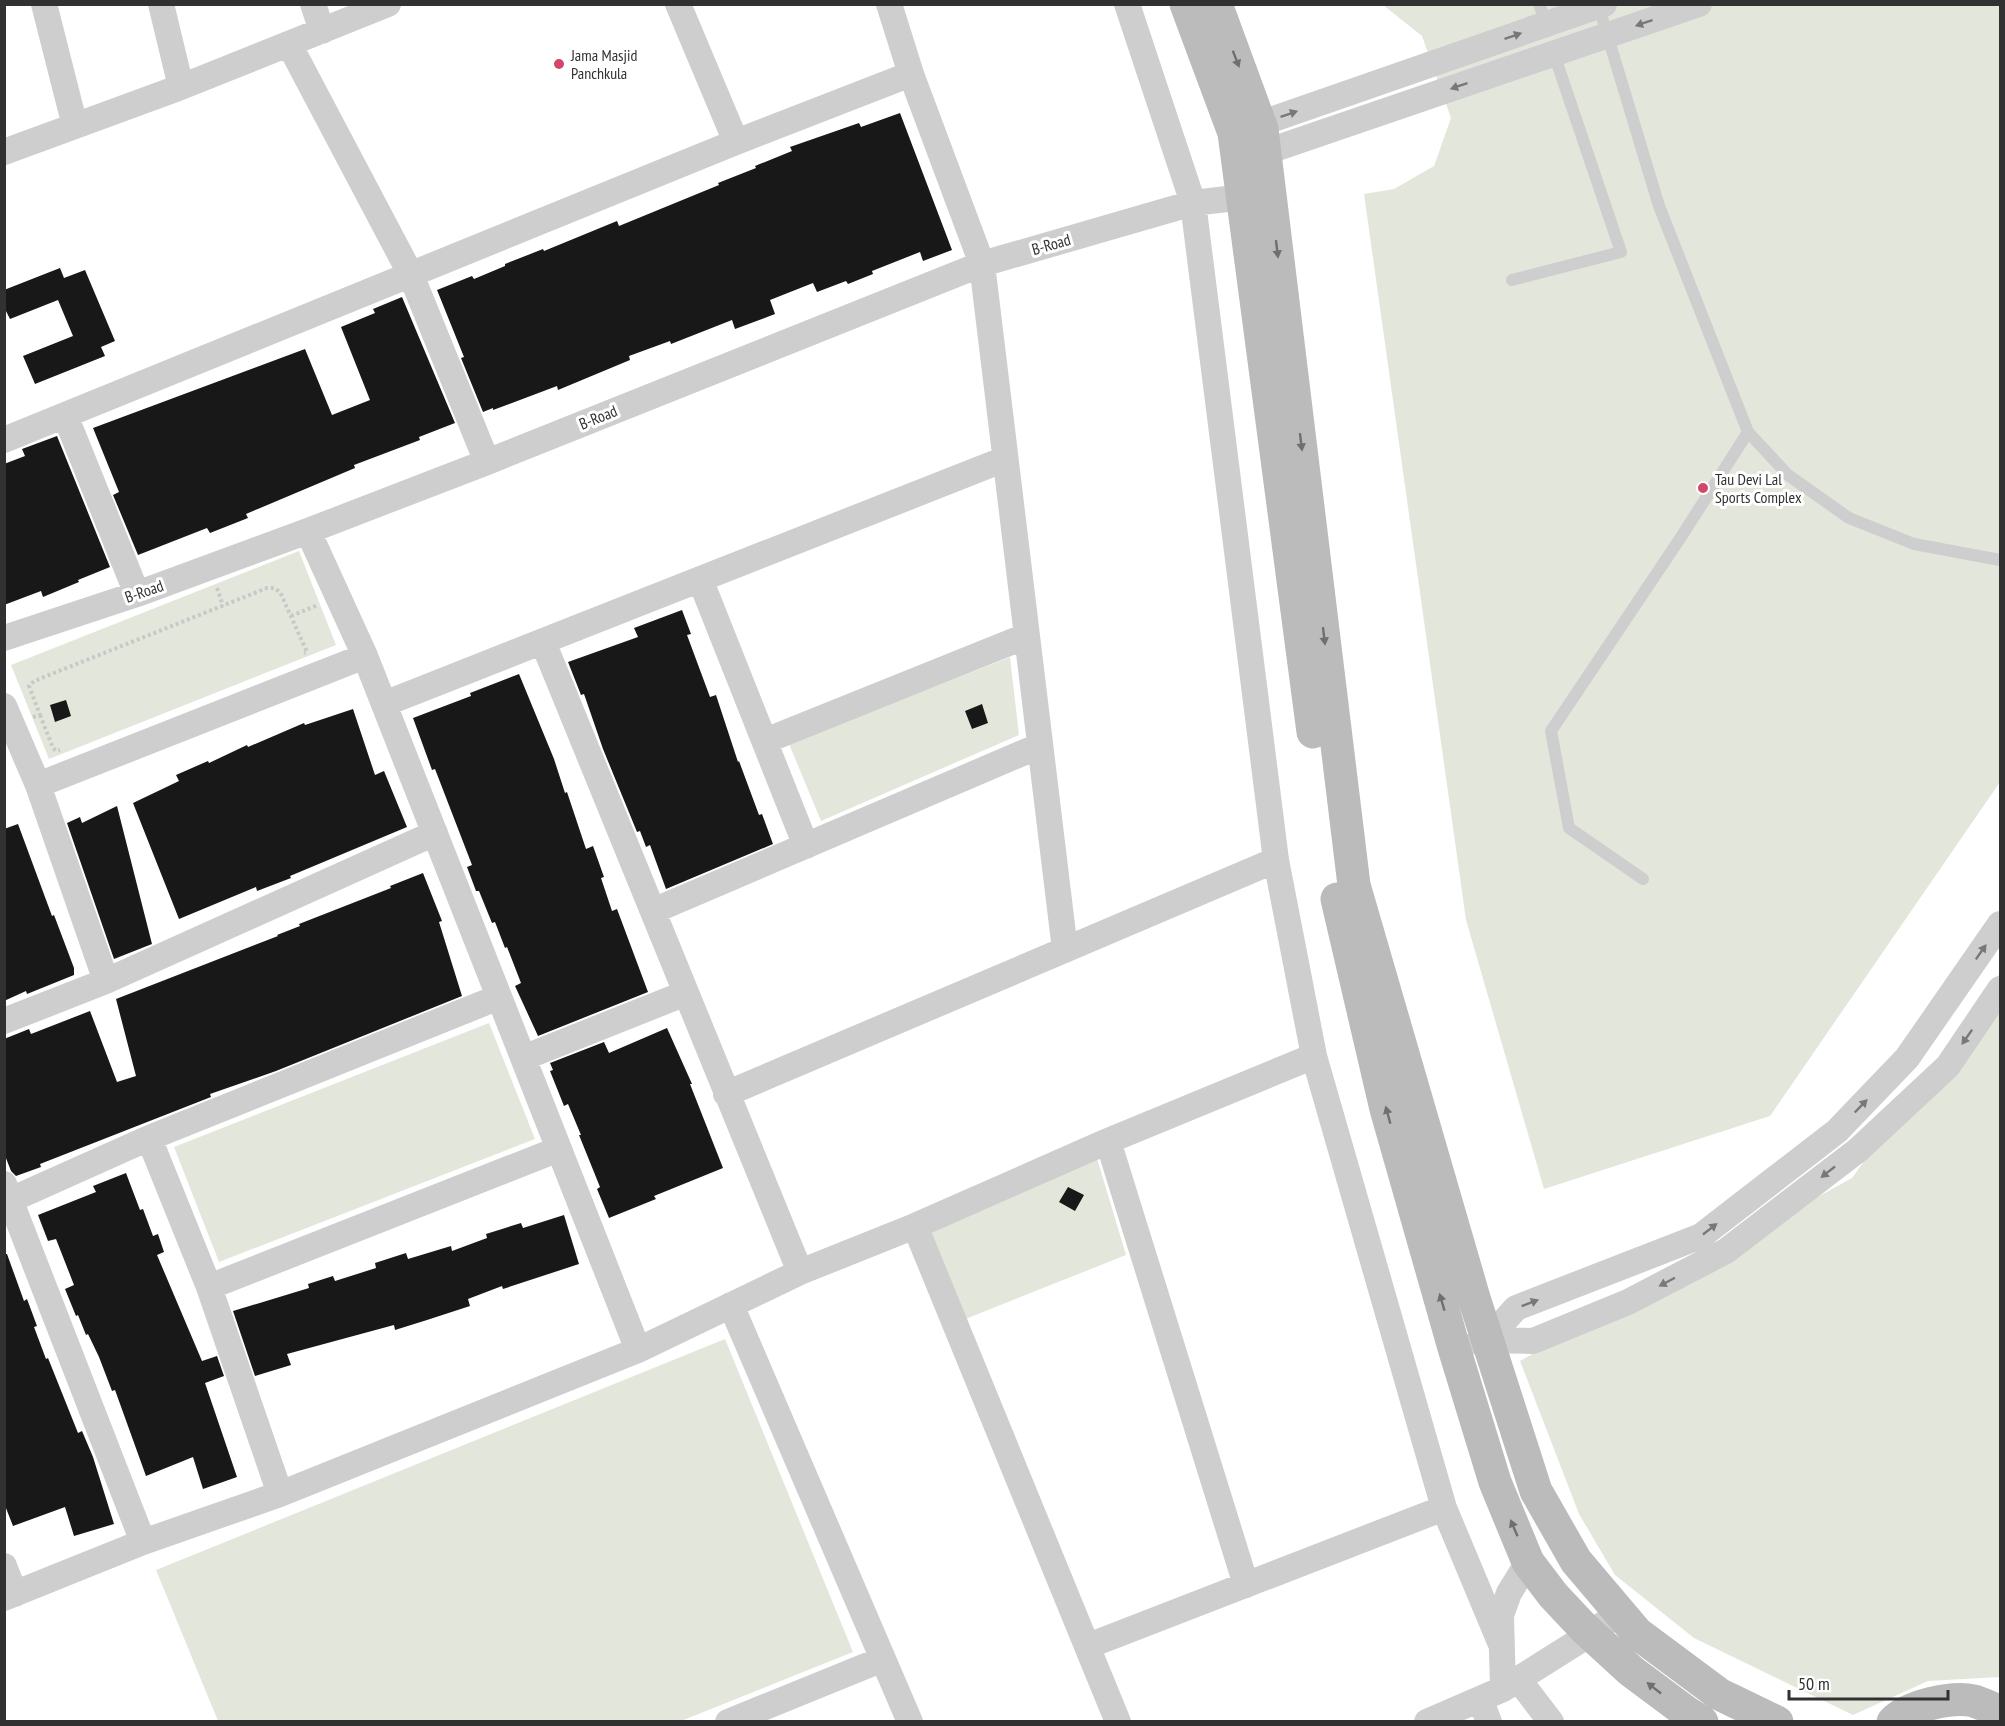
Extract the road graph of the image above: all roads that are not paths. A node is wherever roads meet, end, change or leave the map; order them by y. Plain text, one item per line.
1 (44, 4) edge
2 (161, 4) edge
3 (313, 4) edge
4 (388, 4) edge
5 (678, 4) edge
6 (889, 4) edge
7 (1127, 4) edge
8 (1185, 4) edge
9 (1216, 4) edge
10 (1699, 4) edge
11 (1600, 5) edge
12 (1543, 14) edge
13 (322, 30) junction
14 (1608, 36) junction
15 (289, 44) junction
16 (1554, 54) junction
17 (911, 74) junction
18 (181, 87) junction
19 (75, 126) junction
20 (736, 142) junction
21 (1249, 142) junction
22 (4, 152) edge
23 (1256, 195) junction
24 (1193, 203) junction
25 (982, 264) junction
26 (411, 274) junction
27 (1512, 280) dead end
28 (65, 415) junction
29 (1748, 432) junction
30 (4, 440) edge
31 (1005, 459) junction
32 (487, 462) junction
33 (308, 531) junction
34 (2001, 560) edge
35 (700, 579) junction
36 (137, 594) junction
37 (1026, 636) junction
38 (4, 638) edge
39 (543, 642) junction
40 (365, 656) junction
41 (384, 704) junction
42 (8, 715) edge
43 (765, 741) junction
44 (1039, 746) junction
45 (38, 785) junction
46 (435, 833) junction
47 (806, 846) junction
48 (1276, 860) junction
49 (1643, 879) dead end
50 (653, 911) junction
51 (2001, 924) edge
52 (1065, 950) junction
53 (106, 981) junction
54 (2001, 989) edge
55 (686, 993) junction
56 (500, 997) junction
57 (4, 1021) edge
58 (1314, 1056) junction
59 (523, 1058) junction
60 (726, 1094) junction
61 (149, 1138) junction
62 (1108, 1141) junction
63 (559, 1149) junction
64 (7, 1196) edge
65 (915, 1226) junction
66 (800, 1272) junction
67 (209, 1287) junction
68 (731, 1305) junction
69 (1487, 1340) junction
70 (1455, 1348) junction
71 (638, 1350) junction
72 (280, 1494) junction
73 (1444, 1508) junction
74 (143, 1542) junction
75 (1528, 1562) junction
76 (4, 1566) edge
77 (1246, 1585) junction
78 (10, 1596) edge
79 (1620, 1612) junction
80 (1590, 1634) junction
81 (1500, 1642) junction
82 (1088, 1646) junction
83 (883, 1659) junction
84 (1497, 1697) edge
85 (2001, 1712) edge
86 (728, 1722) edge
87 (910, 1722) edge
88 (1118, 1722) edge
89 (1427, 1722) edge
90 (1551, 1722) edge
91 (1702, 1722) edge
92 (1777, 1722) edge
93 (1893, 1722) edge

1 - 19 street
2 - 18 street
3 - 13 street
4 - 13 street
5 - 20 street
6 - 17 street
7 - 24 street
8 - 21 street
9 -> 21 street
10 -> 14 street
11 - 12 street
11 - 14 lane
12 - 16 street
21 -> 12 street
13 - 15 street
14 - 16 street
14 - 29 lane
15 - 18 street
15 - 26 street
16 -> 21 street
16 - 27 lane
17 - 20 street
17 - 25 street
18 - 19 street
19 - 22 street
20 - 26 street
21 - 23 street
23 - 24 street, B-Road
23 -> 69 street
70 -> 23 street
24 - 25 street, B-Road
24 - 48 street
25 - 31 street
25 - 32 street, B-Road
26 - 28 street
26 - 32 street
28 - 30 street
28 - 36 street
29 - 34 lane
29 - 49 lane
31 - 35 street
31 - 37 street
32 - 33 street, B-Road
33 - 36 street, B-Road
33 - 40 street
35 - 39 street
35 - 43 street
36 - 38 street, B-Road
37 - 43 street
37 - 44 street
39 - 41 street
39 - 50 street
40 - 41 street
40 - 45 street
41 - 46 street
42 - 45 street
43 - 47 street
44 - 47 street
44 - 52 street
45 - 53 street
46 - 53 street
46 - 56 street
47 - 50 street
48 - 52 street
48 - 58 street
50 - 55 street
69 -> 51 street
52 - 60 street
53 - 57 street
54 -> 69 street
55 - 59 street
55 - 60 street
56 - 59 street
56 - 61 street
58 - 62 street
58 - 73 street
59 - 63 street
60 - 66 street
61 - 64 street
61 - 67 street
62 - 65 street
62 - 77 street
63 - 67 street
63 - 71 street
64 - 74 street
65 - 66 street
65 - 82 street
66 - 68 street
67 - 72 street
68 - 71 street
68 - 83 street
69 - 70 street
69 - 79 street
75 -> 70 street
71 - 72 street
72 - 74 street
73 - 77 street
73 - 81 street
74 - 78 street
75 - 80 street
75 - 81 street
76 - 78 street
77 - 82 street
79 - 80 street
79 - 92 street
80 - 84 street
91 -> 80 street
81 - 84 street
82 - 88 street
83 - 86 street
83 - 87 street
84 - 89 street
84 - 90 street
85 - 93 street

